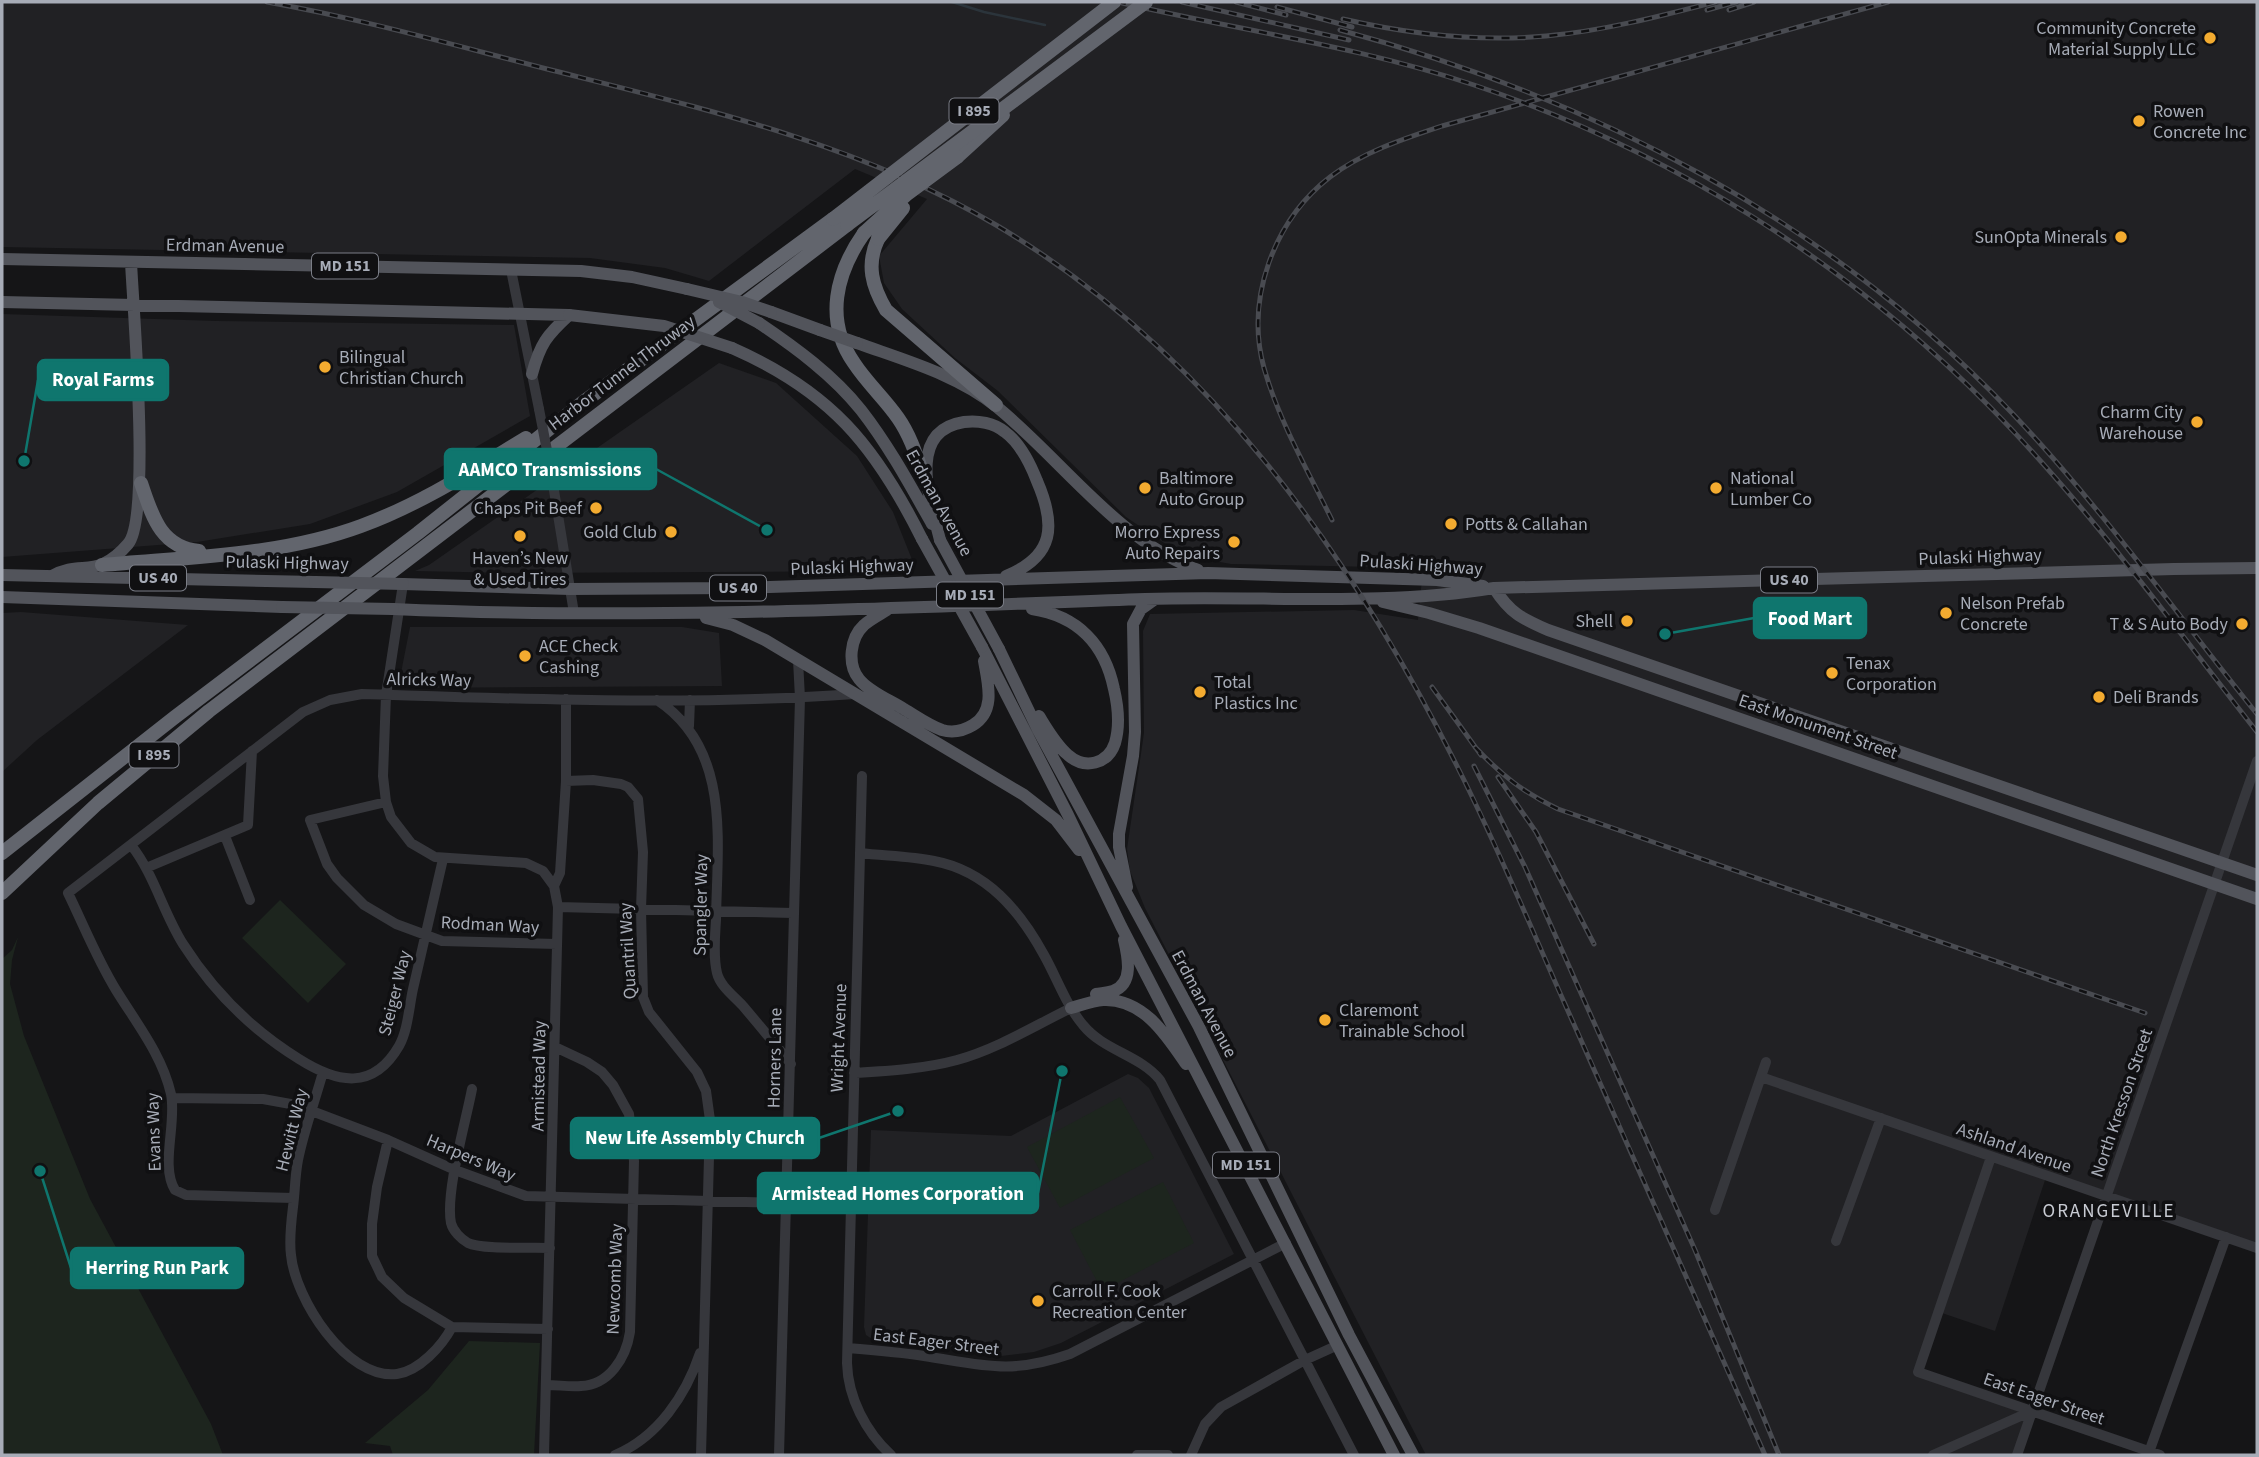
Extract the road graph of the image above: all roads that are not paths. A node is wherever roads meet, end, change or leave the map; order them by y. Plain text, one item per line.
1 (1114, 2) edge
2 (1146, 2) edge
3 (1028, 92) junction
4 (840, 222) junction
5 (871, 236) junction
6 (2, 259) edge
7 (131, 262) junction
8 (511, 270) junction
9 (687, 289) junction
10 (2, 302) edge
11 (133, 305) junction
12 (520, 314) junction
13 (569, 314) junction
14 (532, 374) junction
15 (582, 403) junction
16 (996, 405) junction
17 (141, 483) junction
18 (926, 483) junction
19 (940, 540) junction
20 (246, 551) junction
21 (102, 565) junction
22 (2257, 568) edge
23 (1208, 573) junction
24 (2, 575) edge
25 (52, 576) junction
26 (30, 577) junction
27 (996, 580) junction
28 (402, 584) junction
29 (794, 586) junction
30 (1494, 588) junction
31 (570, 589) junction
32 (2, 597) edge
33 (22, 598) junction
34 (1363, 598) junction
35 (1156, 599) junction
36 (1004, 604) junction
37 (397, 607) junction
38 (891, 608) junction
39 (795, 612) junction
40 (575, 614) junction
41 (692, 614) junction
42 (982, 647) junction
43 (999, 649) junction
44 (799, 660) junction
45 (854, 694) junction
46 (386, 695) junction
47 (800, 698) junction
48 (566, 699) junction
49 (657, 700) junction
50 (690, 700) junction
51 (689, 726) junction
52 (252, 751) junction
53 (2257, 761) edge
54 (862, 776) dead end
55 (566, 781) junction
56 (386, 802) junction
57 (225, 836) junction
58 (131, 845) junction
59 (2, 853) edge
60 (860, 853) junction
61 (443, 859) junction
62 (2222, 863) junction
63 (146, 868) junction
64 (2257, 875) edge
65 (1098, 876) junction
66 (2215, 884) junction
67 (554, 886) junction
68 (2, 893) edge
69 (68, 893) joint
70 (2257, 899) edge
71 (250, 900) dead end
72 (1131, 905) junction
73 (558, 906) junction
74 (641, 909) junction
75 (716, 911) junction
76 (793, 913) junction
77 (1121, 926) junction
78 (425, 936) junction
79 (557, 944) junction
80 (1071, 1008) junction
81 (555, 1047) junction
82 (1766, 1062) dead end
83 (791, 1063) junction
84 (323, 1073) junction
85 (854, 1073) junction
86 (1761, 1077) junction
87 (472, 1089) dead end
88 (172, 1098) junction
89 (313, 1110) junction
90 (1219, 1111) junction
91 (1881, 1118) junction
92 (388, 1140) junction
93 (1991, 1157) junction
94 (455, 1170) junction
95 (552, 1197) junction
96 (2106, 1197) junction
97 (294, 1198) junction
98 (633, 1198) junction
99 (709, 1200) junction
100 (788, 1203) junction
101 (851, 1205) junction
102 (1715, 1210) dead end
103 (2226, 1237) junction
104 (1836, 1241) dead end
105 (1286, 1243) junction
106 (550, 1248) junction
107 (2257, 1248) edge
108 (1253, 1261) junction
109 (452, 1327) junction
110 (548, 1329) junction
111 (704, 1342) junction
112 (1338, 1345) junction
113 (848, 1348) junction
114 (1305, 1360) junction
115 (547, 1384) junction
116 (2032, 1412) junction
117 (626, 1453) edge
118 (2152, 1454) edge
119 (544, 1455) edge
120 (615, 1455) edge
121 (701, 1455) edge
122 (779, 1455) edge
123 (891, 1455) edge
124 (1137, 1455) edge
125 (1168, 1455) edge
126 (1191, 1455) edge
127 (1354, 1455) edge
128 (1394, 1455) edge
129 (1413, 1455) edge
130 (1933, 1455) edge
131 (2017, 1455) edge

1 - 4 highway, Harbor Tunnel Thruway / I 895, bridge
2 - 3 highway, Harbor Tunnel Thruway / I 895, bridge
3 - 4 highway, Harbor Tunnel Thruway / I 895, bridge
3 - 5 highway, bridge
4 - 15 highway, Harbor Tunnel Thruway / I 895
4 - 68 highway, Harbor Tunnel Thruway / I 895
5 - 16 highway
5 - 18 highway
6 - 7 main road, Erdman Avenue / MD 151
7 - 8 main road, Erdman Avenue / MD 151
7 - 11 main road
8 - 9 main road, Erdman Avenue / MD 151
8 - 12 street
9 - 16 main road, bridge
9 - 19 main road, Erdman Avenue / MD 151, bridge
10 - 11 main road, Erdman Avenue / MD 151
11 - 12 main road, Erdman Avenue / MD 151
11 - 17 main road
12 - 13 main road, Erdman Avenue / MD 151
12 - 14 street
13 - 14 main road
13 - 42 main road, Erdman Avenue / MD 151, bridge
14 - 31 street, bridge
15 - 20 highway
15 - 59 highway, Harbor Tunnel Thruway / I 895
16 - 23 main road
17 - 20 highway
17 - 21 main road
18 - 19 main road
18 - 27 main road
19 - 43 main road, Erdman Avenue / MD 151, bridge
20 - 21 highway
21 - 25 main road
22 - 30 main road, Pulaski Highway / US 40
23 - 27 main road, Pulaski Highway / US 40
23 - 30 main road, Pulaski Highway / US 40
24 - 26 main road, Pulaski Highway / US 40
25 - 26 main road, Pulaski Highway / US 40
25 - 28 main road, Pulaski Highway / US 40, bridge
26 - 33 main road
27 - 29 main road, Pulaski Highway / US 40
28 - 31 main road, Pulaski Highway / US 40
28 - 37 street
29 - 31 main road, Pulaski Highway / US 40
29 - 39 main road
30 - 34 main road, Pulaski Highway / US 40
30 - 62 main road, East Monument Street
31 - 40 street
32 - 33 main road, Pulaski Highway / US 40
33 - 37 main road, Pulaski Highway / US 40, bridge
34 - 35 main road, Pulaski Highway / US 40
34 - 66 main road, East Monument Street
35 - 36 main road, Pulaski Highway / US 40
35 - 72 main road
36 - 38 main road, Pulaski Highway / US 40
36 - 43 main road
37 - 40 main road, Pulaski Highway / US 40
37 - 46 street
38 - 39 main road, Pulaski Highway / US 40
38 - 42 main road
39 - 41 main road, Pulaski Highway / US 40
40 - 41 main road, Pulaski Highway / US 40
41 - 44 main road
42 - 65 main road, Erdman Avenue / MD 151
43 - 72 main road, Erdman Avenue / MD 151
44 - 45 main road
44 - 47 street, Horners Lane
45 - 47 street, Alricks Way
45 - 65 main road
46 - 48 street, Alricks Way
46 - 52 street, Alricks Way
46 - 56 street
47 - 50 street, Alricks Way
47 - 76 street, Horners Lane
48 - 49 street, Alricks Way
48 - 55 street, Armistead Way
49 - 50 street, Alricks Way
49 - 51 street, Spangler Way
50 - 51 street, Spangler Way
51 - 75 street, Spangler Way
52 - 57 street
52 - 58 street, Alricks Way
53 - 62 street, North Kresson Street
54 - 60 street, Wright Avenue
55 - 67 street, Armistead Way
55 - 74 street, Quantril Way
56 - 61 street
56 - 78 street, Rodman Way
57 - 63 street
57 - 71 street
58 - 63 street, Hewitt Way
58 - 69 street, Alricks Way
60 - 80 street
60 - 85 street, Wright Avenue
61 - 67 street
61 - 78 street, Steiger Way
62 - 64 main road, East Monument Street
62 - 66 street, North Kresson Street
63 - 84 street, Hewitt Way
65 - 77 main road, Erdman Avenue / MD 151
66 - 70 main road, East Monument Street
66 - 96 street, North Kresson Street
67 - 73 street, Armistead Way
69 - 88 street, Evans Way
72 - 129 main road, Erdman Avenue / MD 151
73 - 74 street
73 - 79 street, Armistead Way
74 - 75 street
74 - 99 street, Quantril Way
75 - 76 street
75 - 83 street, Spangler Way
76 - 83 street, Horners Lane
77 - 80 main road
77 - 90 main road, Erdman Avenue / MD 151
78 - 79 street, Rodman Way
78 - 84 street, Steiger Way
79 - 81 street, Armistead Way
80 - 85 street
80 - 90 main road
80 - 108 street
81 - 95 street, Armistead Way
81 - 98 street, Newcomb Way
82 - 86 street
83 - 100 street, Horners Lane
84 - 89 street, Hewitt Way
85 - 101 street, Wright Avenue
86 - 91 street, Ashland Avenue
86 - 102 street
87 - 94 street
88 - 89 street, Harpers Way
88 - 97 street, Evans Way
89 - 92 street, Harpers Way
89 - 97 street, Hewitt Way
90 - 105 main road, Erdman Avenue / MD 151
91 - 93 street, Ashland Avenue
91 - 104 street
92 - 94 street, Harpers Way
92 - 109 street
93 - 96 street, Ashland Avenue
93 - 116 street, East Eager Street
94 - 95 street, Harpers Way
94 - 106 street
95 - 98 street, Harpers Way
95 - 106 street, Armistead Way
96 - 103 street, Ashland Avenue
96 - 116 street, North Kresson Street
97 - 109 street, Hewitt Way
98 - 99 street, Harpers Way
98 - 115 street, Newcomb Way
99 - 100 street, Harpers Way
99 - 111 street, Quantril Way
100 - 101 street, Harpers Way
100 - 122 street, Horners Lane
101 - 113 street, Wright Avenue
103 - 107 street, Ashland Avenue
103 - 118 street
105 - 108 street, East Eager Street
105 - 112 main road, Erdman Avenue / MD 151
106 - 110 street, Armistead Way
108 - 113 street, East Eager Street
108 - 114 street
109 - 110 street
110 - 115 street, Armistead Way
111 - 117 street
111 - 121 street, Quantril Way
112 - 114 street
112 - 128 main road, Erdman Avenue / MD 151
113 - 123 street, Wright Avenue
114 - 126 street
114 - 127 street
115 - 119 street, Armistead Way
116 - 118 street, East Eager Street
116 - 130 street
116 - 131 street, North Kresson Street
117 - 120 street
124 - 125 street

